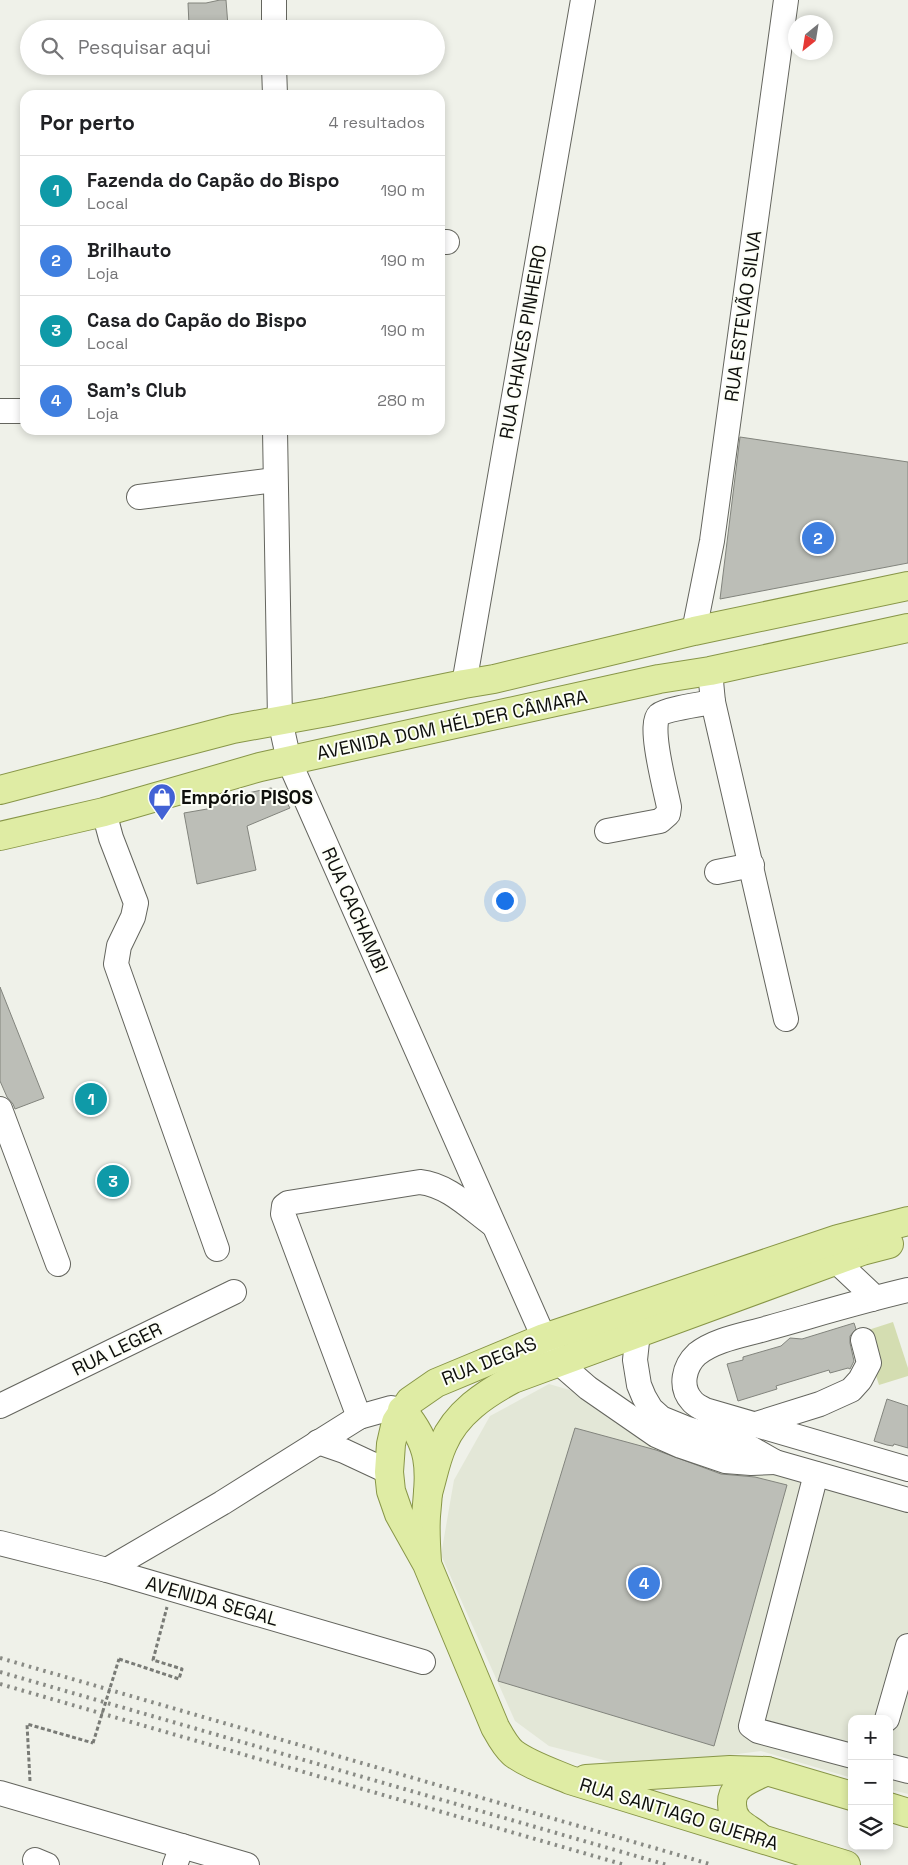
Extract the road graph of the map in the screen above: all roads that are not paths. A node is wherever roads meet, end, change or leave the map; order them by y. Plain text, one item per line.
1 (274, 0) edge
2 (582, 0) edge
3 (786, 0) edge
4 (274, 20) edge
5 (274, 75) edge
6 (275, 90) edge
7 (0, 411) edge
8 (20, 411) edge
9 (275, 435) edge
10 (275, 480) junction
11 (139, 497) dead end
12 (908, 586) edge
13 (908, 628) edge
14 (694, 631) junction
15 (710, 671) junction
16 (659, 680) junction
17 (464, 684) junction
18 (713, 702) junction
19 (666, 712) junction
20 (280, 720) junction
21 (436, 728) junction
22 (289, 761) junction
23 (0, 790) edge
24 (104, 812) junction
25 (607, 830) dead end
26 (0, 836) edge
27 (752, 865) junction
28 (717, 872) dead end
29 (786, 1019) dead end
30 (0, 1109) edge
31 (908, 1221) edge
32 (494, 1225) junction
33 (908, 1239) edge
34 (217, 1249) dead end
35 (908, 1249) edge
36 (862, 1251) junction
37 (836, 1261) junction
38 (58, 1264) dead end
39 (908, 1290) edge
40 (234, 1292) dead end
41 (872, 1298) junction
42 (638, 1332) junction
43 (544, 1338) junction
44 (863, 1340) dead end
45 (557, 1361) junction
46 (0, 1406) edge
47 (402, 1410) junction
48 (359, 1417) junction
49 (753, 1424) junction
50 (318, 1442) junction
51 (774, 1462) junction
52 (908, 1469) edge
53 (389, 1472) junction
54 (816, 1474) junction
55 (428, 1493) junction
56 (908, 1500) edge
57 (0, 1543) edge
58 (427, 1564) junction
59 (107, 1570) junction
60 (908, 1646) edge
61 (423, 1662) dead end
62 (888, 1715) edge
63 (848, 1755) edge
64 (893, 1767) edge
65 (767, 1771) junction
66 (908, 1772) edge
67 (570, 1780) junction
68 (0, 1793) edge
69 (848, 1795) edge
70 (893, 1808) edge
71 (908, 1813) edge
72 (764, 1840) junction
73 (178, 1855) edge
74 (247, 1865) edge
75 (846, 1865) edge

1 - 4 street
2 - 17 street, RUA CHAVES PINHEIRO
3 - 14 street, RUA ESTEVÃO SILVA
5 - 6 street
7 - 8 street
9 - 10 street, RUA CACHAMBI
10 - 11 street
10 - 20 street, RUA CACHAMBI
12 - 14 main road, AVENIDA DOM HÉLDER CÂMARA
13 - 15 main road, AVENIDA DOM HÉLDER CÂMARA
14 - 17 main road, AVENIDA DOM HÉLDER CÂMARA
15 - 16 main road, AVENIDA DOM HÉLDER CÂMARA
15 - 18 street
16 - 19 street
16 - 21 main road, AVENIDA DOM HÉLDER CÂMARA
17 - 20 main road, AVENIDA DOM HÉLDER CÂMARA
17 - 21 main road
18 - 19 street
18 - 27 street
19 - 25 street
20 - 22 street, RUA CACHAMBI
20 - 23 main road, AVENIDA DOM HÉLDER CÂMARA
21 - 22 main road, AVENIDA DOM HÉLDER CÂMARA
22 - 24 main road, AVENIDA DOM HÉLDER CÂMARA
22 - 32 street, RUA CACHAMBI
24 - 26 main road, AVENIDA DOM HÉLDER CÂMARA
24 - 34 street
27 - 28 street
27 - 29 street
30 - 38 street
31 - 43 main road, RUA DEGAS
32 - 43 street, RUA CACHAMBI
32 - 48 street
33 - 36 main road, RUA DEGAS
35 - 36 main road
36 - 37 main road, RUA DEGAS
37 - 41 street
37 - 42 main road, RUA DEGAS
39 - 41 street
40 - 46 street, RUA LEGER
41 - 49 street
42 - 45 main road, RUA DEGAS
42 - 51 street
43 - 45 street, RUA CACHAMBI
43 - 47 main road, RUA DEGAS
44 - 49 street
45 - 51 street, RUA CACHAMBI
45 - 55 main road, RUA DEGAS
47 - 48 street
47 - 53 main road, RUA SANTIAGO GUERRA
47 - 55 main road
48 - 50 street
49 - 52 street
50 - 53 street
50 - 59 street
51 - 54 street
53 - 58 main road, RUA SANTIAGO GUERRA
54 - 56 street
54 - 63 street
55 - 58 main road, RUA SANTIAGO GUERRA
57 - 59 street, AVENIDA SEGAL
58 - 67 main road, RUA SANTIAGO GUERRA
59 - 61 street, AVENIDA SEGAL
60 - 62 street
64 - 66 street
65 - 67 main road, RUA SANTIAGO GUERRA
65 - 69 main road, RUA SANTIAGO GUERRA
65 - 72 main road
67 - 72 main road, RUA SANTIAGO GUERRA
68 - 73 street
70 - 71 main road
72 - 75 main road, RUA SANTIAGO GUERRA
73 - 74 street

